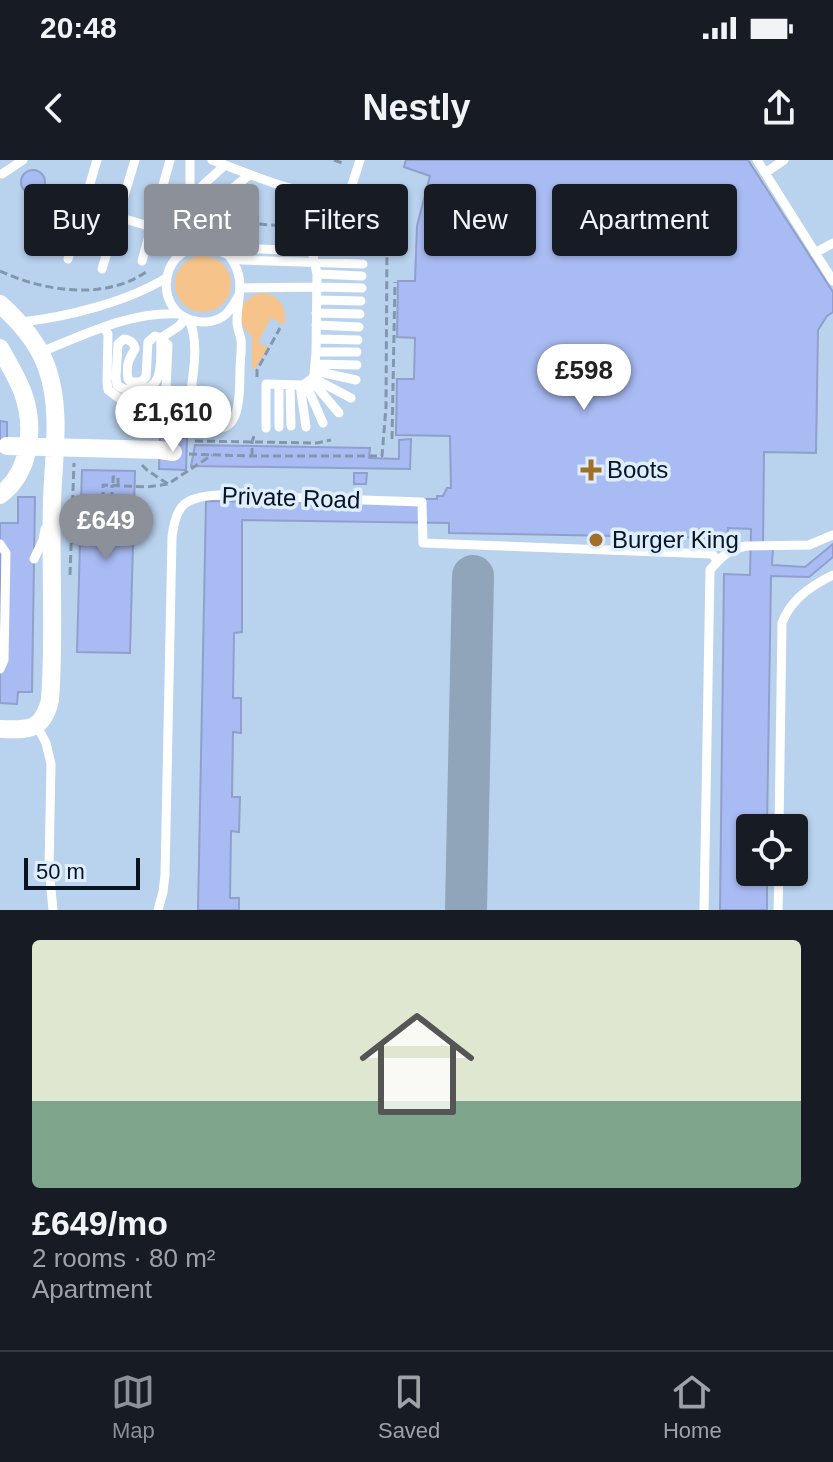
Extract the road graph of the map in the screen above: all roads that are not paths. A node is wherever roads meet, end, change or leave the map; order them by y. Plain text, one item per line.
1 (23, 160) edge
2 (97, 160) edge
3 (135, 160) edge
4 (170, 160) edge
5 (190, 160) edge
6 (212, 160) edge
7 (360, 160) edge
8 (757, 160) edge
9 (784, 160) edge
10 (225, 165) junction
11 (765, 173) junction
12 (2, 174) dead end
13 (250, 175) junction
14 (90, 184) edge
15 (128, 184) edge
16 (164, 184) edge
17 (190, 184) edge
18 (204, 184) edge
19 (238, 184) edge
20 (833, 243) edge
21 (259, 251) edge
22 (815, 253) junction
23 (144, 254) edge
24 (69, 256) edge
25 (106, 256) edge
26 (179, 256) edge
27 (230, 257) joint
28 (313, 257) junction
29 (68, 259) dead end
30 (142, 261) dead end
31 (363, 264) dead end
32 (102, 269) dead end
33 (317, 274) junction
34 (362, 276) dead end
35 (166, 278) junction
36 (833, 281) edge
37 (317, 287) junction
38 (362, 288) dead end
39 (240, 292) junction
40 (317, 300) junction
41 (361, 301) dead end
42 (0, 304) edge
43 (316, 313) junction
44 (360, 314) dead end
45 (185, 317) junction
46 (19, 322) junction
47 (316, 325) junction
48 (359, 327) dead end
49 (104, 328) junction
50 (161, 338) junction
51 (317, 339) junction
52 (358, 340) dead end
53 (0, 348) edge
54 (41, 352) junction
55 (316, 352) junction
56 (357, 352) dead end
57 (357, 365) dead end
58 (307, 378) junction
59 (356, 380) dead end
60 (279, 385) junction
61 (351, 398) dead end
62 (339, 413) dead end
63 (323, 423) dead end
64 (291, 426) dead end
65 (279, 427) dead end
66 (306, 427) dead end
67 (266, 428) dead end
68 (7, 446) dead end
69 (173, 452) dead end
70 (0, 495) edge
71 (52, 503) junction
72 (833, 535) edge
73 (0, 544) edge
74 (34, 559) dead end
75 (718, 561) junction
76 (833, 575) edge
77 (0, 669) edge
78 (37, 726) junction
79 (0, 729) edge
80 (779, 814) edge
81 (779, 886) edge
82 (53, 910) edge
83 (158, 910) edge
84 (704, 910) edge
85 (778, 910) edge

1 - 12 lane
2 - 14 lane
3 - 15 lane
4 - 16 lane
5 - 17 lane
6 - 10 lane
7 - 13 lane
8 - 11 lane
9 - 11 lane
10 - 13 lane
10 - 18 lane
11 - 22 lane
13 - 19 lane
20 - 22 lane
21 - 28 lane
22 - 36 lane
23 - 30 lane
24 - 29 lane
25 - 32 lane
26 - 35 lane
27 - 28 lane
27 - 39 lane
28 - 31 lane
28 - 33 lane
33 - 34 lane
33 - 37 lane
35 - 45 lane
35 - 46 lane
37 - 38 lane
37 - 39 lane
37 - 40 lane
39 - 45 lane
39 - 45 lane
40 - 41 lane
40 - 43 lane
42 - 46 street
43 - 44 lane
43 - 47 lane
45 - 49 lane
45 - 50 lane
46 - 54 street
47 - 48 lane
47 - 51 lane
49 - 50 lane
49 - 54 lane
50 - 50 lane
51 - 52 lane
51 - 55 lane
53 - 70 street
54 - 71 street
55 - 56 lane
55 - 58 lane
57 - 58 lane
58 - 59 lane
58 - 60 lane
58 - 61 lane
58 - 62 lane
58 - 63 lane
58 - 64 lane
58 - 66 lane
60 - 65 lane
60 - 67 lane
68 - 69 street
71 - 74 lane
71 - 78 street
72 - 75 lane
73 - 77 lane
75 - 83 lane, Private Road
75 - 84 lane
76 - 80 lane
78 - 79 street
78 - 82 lane
81 - 85 lane

